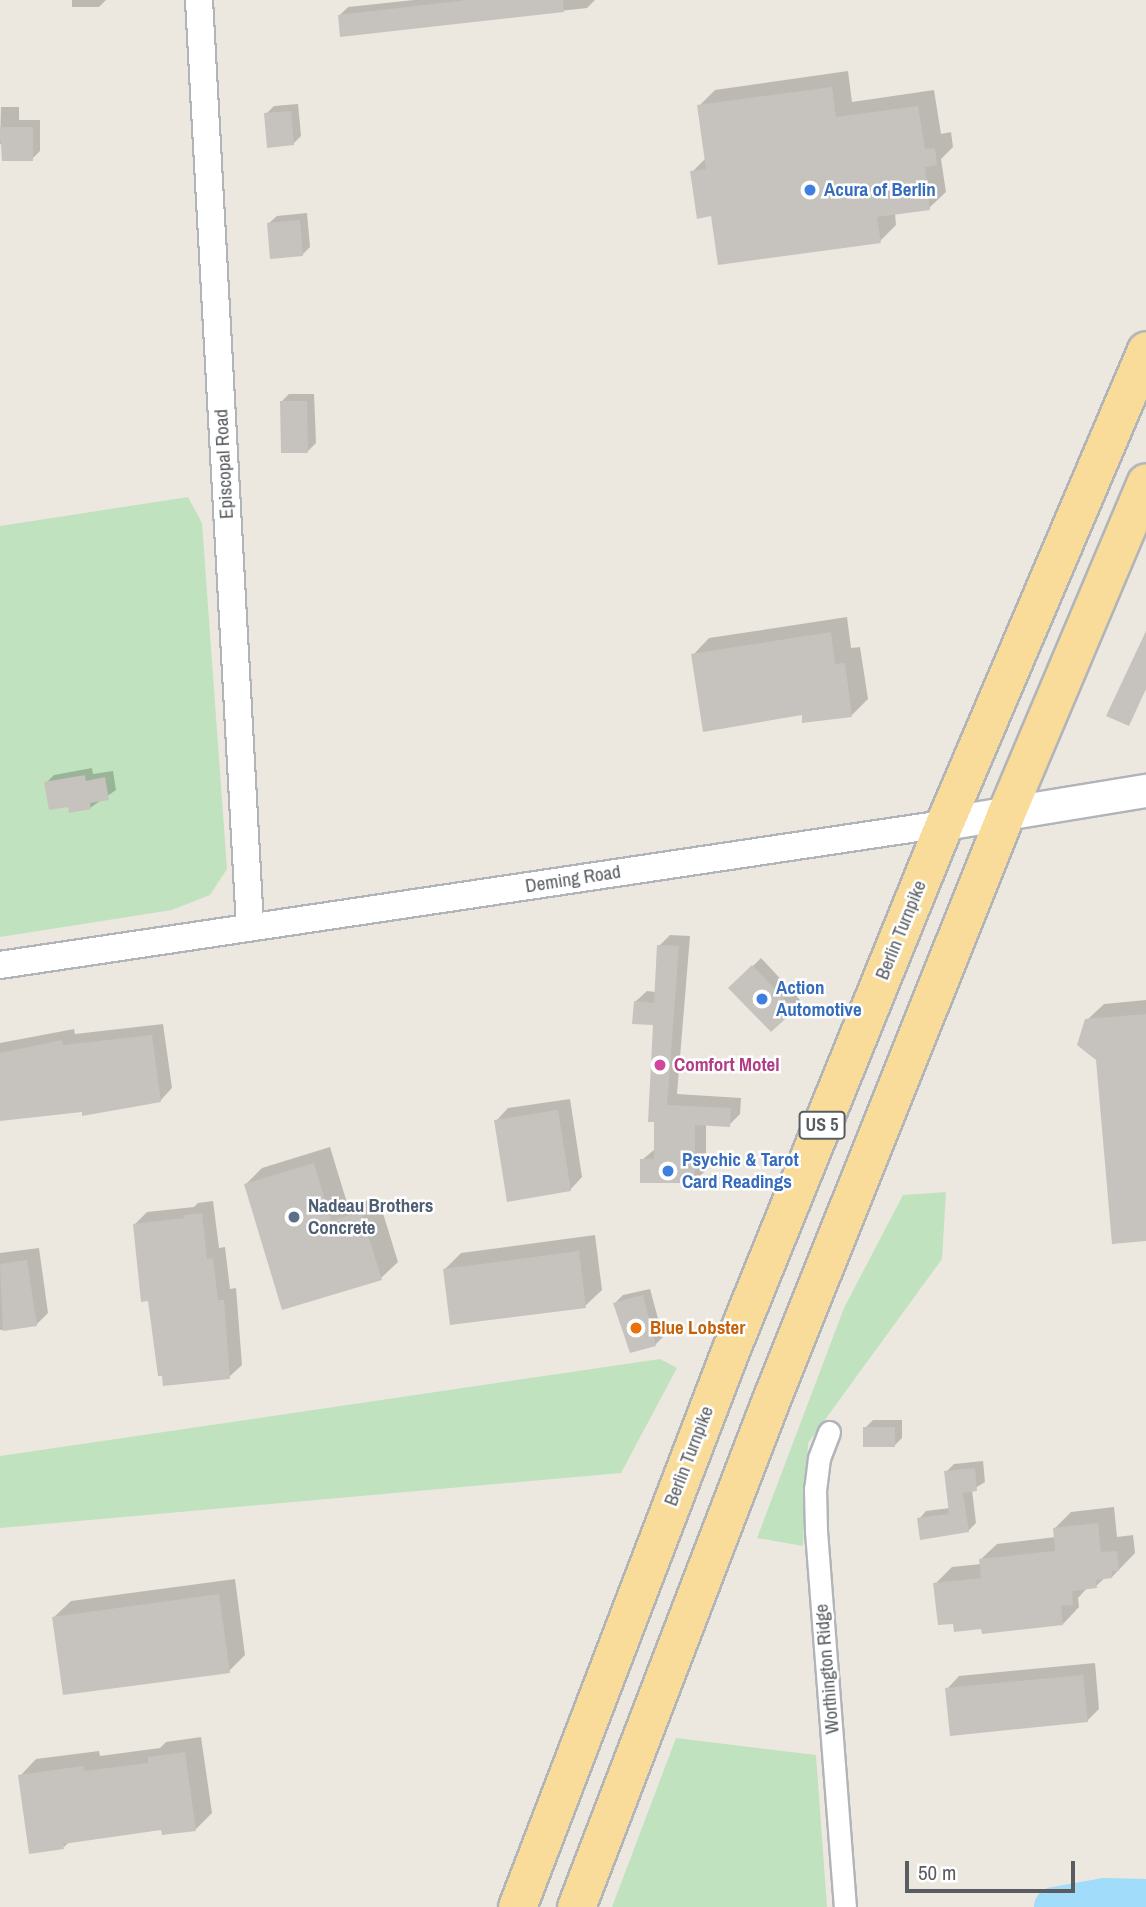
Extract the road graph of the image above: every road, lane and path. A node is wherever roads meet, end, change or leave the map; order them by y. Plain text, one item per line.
1 (200, 0) edge
2 (1146, 350) edge
3 (1146, 482) edge
4 (1146, 791) edge
5 (1006, 813) junction
6 (944, 824) junction
7 (250, 927) junction
8 (0, 965) edge
9 (829, 1433) dead end
10 (516, 1907) edge
11 (576, 1907) edge
12 (845, 1907) edge

1 - 7 street, Episcopal Road
2 - 6 highway, Berlin Turnpike / US 5
3 - 5 highway, US 5
4 - 5 main road, Deming Road
5 - 6 main road, Deming Road
5 - 11 highway, US 5
6 - 7 street, Deming Road
6 - 10 highway, Berlin Turnpike / US 5
7 - 8 street, Deming Road
9 - 12 street, Worthington Ridge

